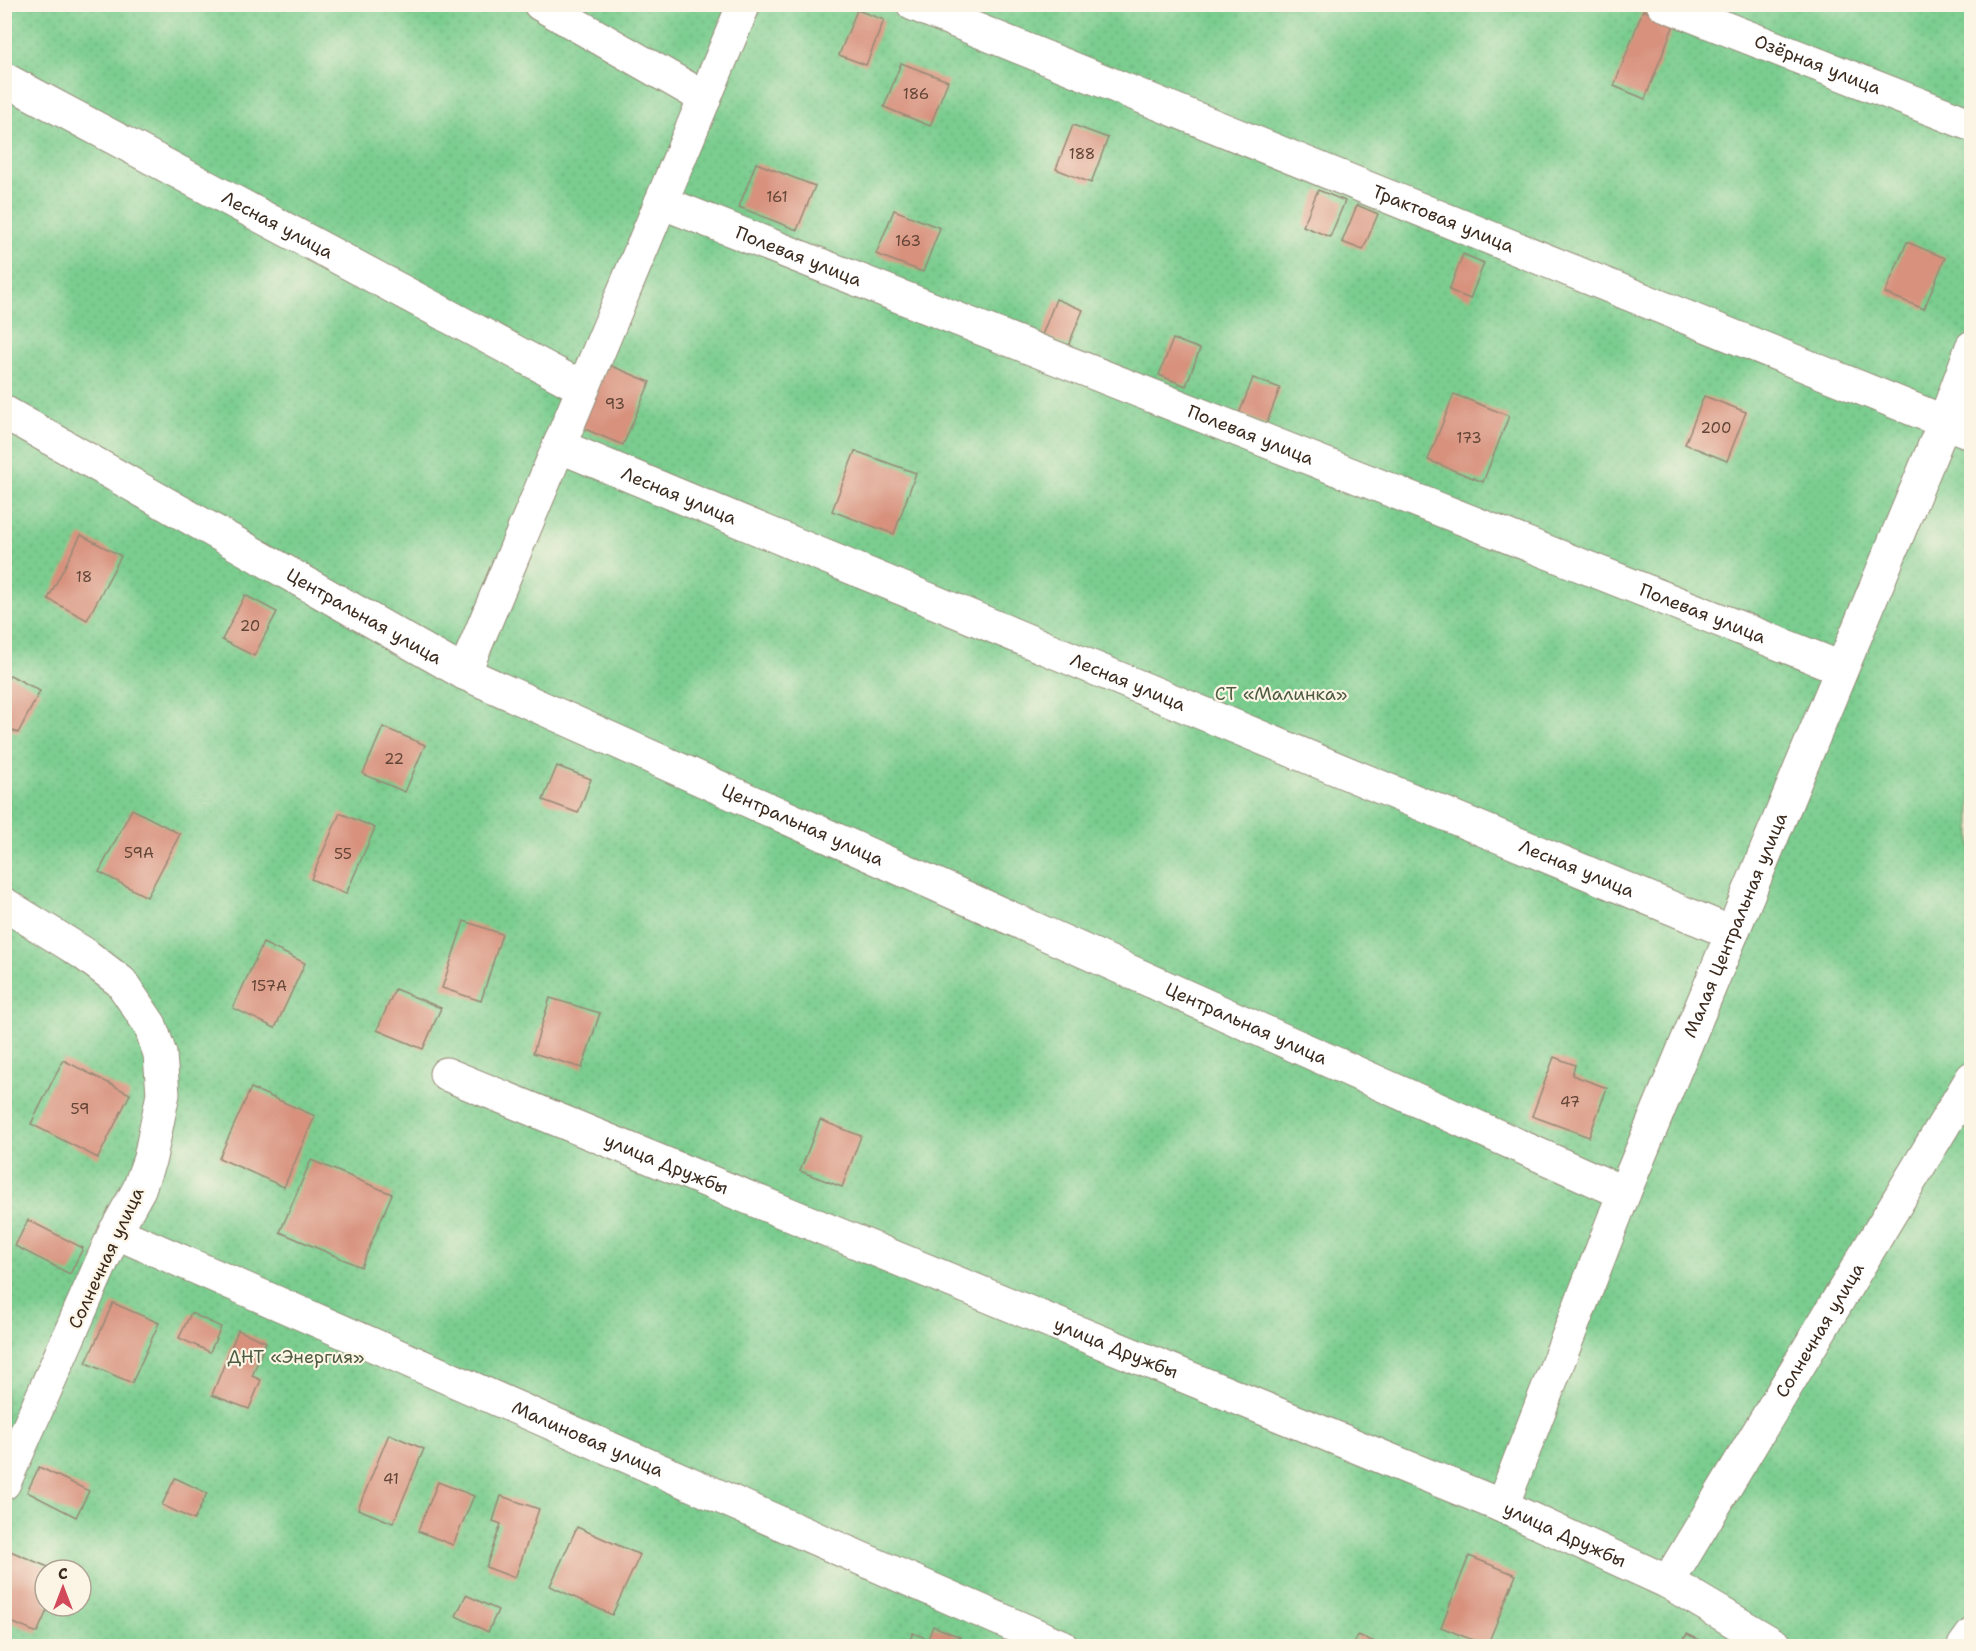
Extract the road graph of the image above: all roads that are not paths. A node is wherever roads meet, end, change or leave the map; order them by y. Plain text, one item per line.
1 (540, 4) edge
2 (744, 4) edge
3 (913, 4) edge
4 (1664, 4) edge
5 (4, 79) edge
6 (705, 98) junction
7 (1971, 125) edge
8 (661, 202) junction
9 (1971, 347) edge
10 (583, 388) junction
11 (4, 411) edge
12 (1958, 428) edge
13 (559, 446) junction
14 (1841, 668) junction
15 (464, 673) junction
16 (4, 903) edge
17 (1732, 933) junction
18 (446, 1074) dead end
19 (1971, 1078) edge
20 (1624, 1193) junction
21 (115, 1232) junction
22 (4, 1483) edge
23 (1502, 1506) junction
24 (1668, 1582) junction
25 (1971, 1635) edge
26 (1061, 1647) edge
27 (1776, 1647) edge
28 (1964, 1647) edge

1 - 6 street
2 - 6 street
3 - 12 street, Трактовая улица
4 - 7 street, Озёрная улица
5 - 10 street, Лесная улица
6 - 8 street
8 - 10 street
8 - 14 street, Полевая улица
9 - 12 street, Малая Центральная улица
10 - 13 street
11 - 15 street, Центральная улица
12 - 14 street, Малая Центральная улица
13 - 15 street
13 - 17 street, Лесная улица
14 - 17 street, Малая Центральная улица
15 - 20 street, Центральная улица
16 - 21 street, Солнечная улица
17 - 20 street, Малая Центральная улица
18 - 23 street, улица Дружбы
19 - 24 street, Солнечная улица
20 - 23 street, Малая Центральная улица
21 - 22 street, Солнечная улица
21 - 26 street, Малиновая улица
23 - 24 street, улица Дружбы
24 - 27 street, улица Дружбы
25 - 28 street

